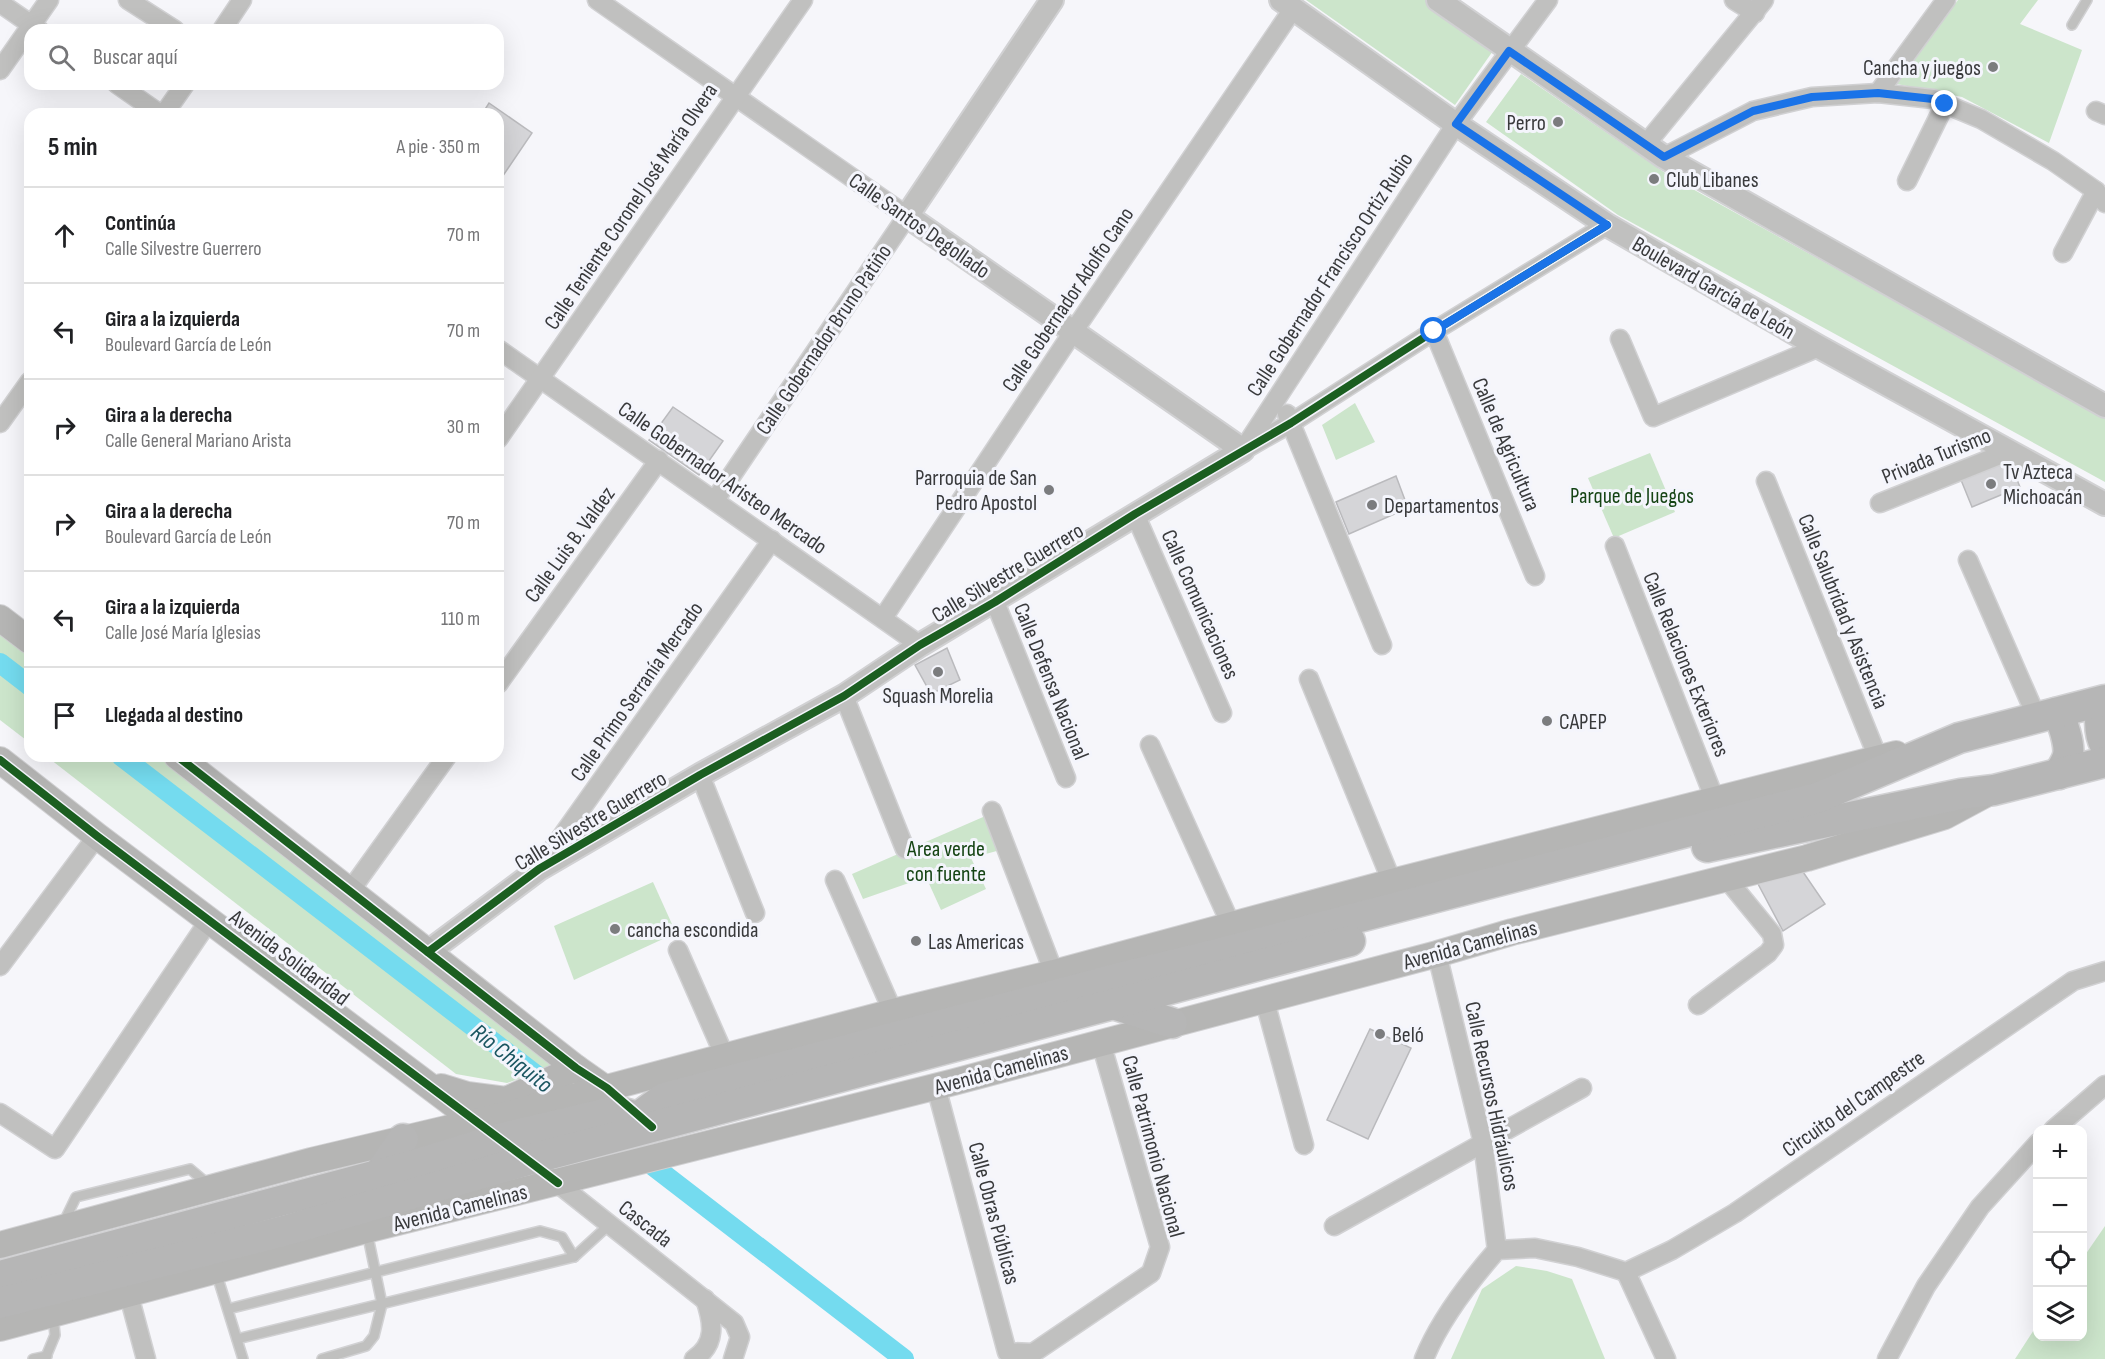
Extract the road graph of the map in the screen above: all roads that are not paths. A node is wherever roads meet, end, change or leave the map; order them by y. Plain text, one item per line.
1 (49, 0) edge
2 (128, 0) edge
3 (242, 0) edge
4 (597, 0) edge
5 (803, 0) edge
6 (1052, 0) edge
7 (1438, 0) edge
8 (1548, 0) edge
9 (1734, 0) edge
10 (1946, 0) edge
11 (2087, 0) edge
12 (0, 3) edge
13 (1287, 4) edge
14 (1760, 7) edge
15 (31, 24) edge
16 (37, 24) edge
17 (166, 24) edge
18 (226, 24) edge
19 (2072, 25) dead end
20 (24, 40) edge
21 (1509, 51) junction
22 (0, 69) edge
23 (126, 90) edge
24 (180, 90) edge
25 (1878, 93) junction
26 (735, 96) junction
27 (1945, 104) junction
28 (153, 108) edge
29 (167, 108) edge
30 (1456, 124) junction
31 (1655, 150) junction
32 (1907, 181) dead end
33 (2101, 197) edge
34 (907, 216) junction
35 (1607, 225) junction
36 (2062, 254) dead end
37 (1434, 331) junction
38 (1074, 332) junction
39 (1620, 339) dead end
40 (1819, 347) junction
41 (504, 353) edge
42 (541, 379) junction
43 (24, 389) edge
44 (1279, 396) junction
45 (2105, 405) edge
46 (0, 423) edge
47 (1291, 423) junction
48 (504, 431) edge
49 (1243, 450) junction
50 (2010, 451) junction
51 (659, 460) junction
52 (1767, 481) dead end
53 (715, 500) junction
54 (1880, 503) dead end
55 (2105, 504) edge
56 (1135, 514) junction
57 (772, 540) junction
58 (1615, 546) dead end
59 (1968, 560) dead end
60 (1535, 576) dead end
61 (995, 602) junction
62 (0, 618) edge
63 (883, 618) junction
64 (24, 636) edge
65 (920, 645) junction
66 (1382, 645) dead end
67 (504, 676) edge
68 (1309, 679) dead end
69 (844, 696) junction
70 (2105, 700) edge
71 (1222, 713) dead end
72 (2046, 715) junction
73 (1959, 738) junction
74 (1150, 745) dead end
75 (2105, 745) edge
76 (1878, 758) junction
77 (0, 760) edge
78 (185, 762) edge
79 (443, 762) edge
80 (2105, 762) edge
81 (2059, 774) junction
82 (700, 775) junction
83 (1066, 778) dead end
84 (1994, 790) junction
85 (1715, 800) junction
86 (992, 811) dead end
87 (97, 836) junction
88 (904, 849) dead end
89 (539, 868) junction
90 (1726, 878) junction
91 (835, 880) dead end
92 (1392, 882) junction
93 (350, 891) junction
94 (754, 913) dead end
95 (210, 919) junction
96 (1232, 927) junction
97 (678, 950) dead end
98 (428, 952) junction
99 (1437, 954) junction
100 (1086, 964) junction
101 (0, 966) edge
102 (2105, 971) edge
103 (1054, 973) junction
104 (1123, 977) junction
105 (1264, 998) junction
106 (1113, 1004) junction
107 (1698, 1005) dead end
108 (893, 1012) junction
109 (1172, 1023) junction
110 (1101, 1043) junction
111 (725, 1058) junction
112 (574, 1069) junction
113 (426, 1083) junction
114 (2105, 1085) edge
115 (936, 1087) junction
116 (1582, 1088) dead end
117 (623, 1111) junction
118 (0, 1113) edge
119 (2059, 1125) edge
120 (513, 1132) junction
121 (403, 1139) junction
122 (1483, 1143) junction
123 (1304, 1145) dead end
124 (2033, 1147) edge
125 (379, 1174) junction
126 (558, 1183) junction
127 (610, 1224) junction
128 (1334, 1226) dead end
129 (366, 1230) junction
130 (0, 1245) edge
131 (1497, 1250) junction
132 (574, 1257) junction
133 (216, 1270) junction
134 (1626, 1272) junction
135 (376, 1273) junction
136 (0, 1276) edge
137 (97, 1278) junction
138 (128, 1292) junction
139 (705, 1299) junction
140 (0, 1302) edge
141 (382, 1304) junction
142 (228, 1310) junction
143 (65, 1311) junction
144 (0, 1328) edge
145 (237, 1339) junction
146 (1007, 1352) joint
147 (46, 1357) edge
148 (33, 1359) edge
149 (147, 1359) edge
150 (243, 1359) edge
151 (322, 1359) edge
152 (694, 1359) edge
153 (733, 1359) edge
154 (1424, 1359) edge
155 (1666, 1359) edge
156 (1887, 1359) edge

1 - 16 street
2 - 17 street
3 - 18 street
4 - 26 street, Calle Santos Degollado
5 - 26 street, Calle Teniente Coronel José María Olvera
6 - 34 street, Calle Gobernador Bruno Patiño
7 - 21 street
8 - 21 street, Calle Gobernador Francisco Ortiz Rubio
9 - 14 street
10 - 25 street
11 - 19 lane
12 - 15 street
13 - 30 street, Boulevard García de León
13 - 38 street, Calle Gobernador Adolfo Cano
14 - 31 street
20 - 22 street
21 - 30 street, Calle Gobernador Francisco Ortiz Rubio
21 - 31 street
23 - 28 street
24 - 29 street
25 - 27 street
25 - 31 street
26 - 34 street, Calle Santos Degollado
26 - 42 street, Calle Teniente Coronel José María Olvera
27 - 32 street
27 - 33 street
30 - 35 street, Boulevard García de León
30 - 44 street, Calle Gobernador Francisco Ortiz Rubio
31 - 45 street
33 - 36 street
34 - 38 street, Calle Santos Degollado
34 - 53 street, Calle Gobernador Bruno Patiño
35 - 37 street, Calle Silvestre Guerrero
35 - 40 street, Boulevard García de León
37 - 47 street, Calle Silvestre Guerrero
37 - 60 street, Calle de Agricultura
38 - 49 street, Calle Santos Degollado
38 - 63 street, Calle Gobernador Adolfo Cano
39 - 40 street
40 - 50 street, Boulevard García de León
41 - 42 street, Calle Gobernador Aristeo Mercado
42 - 48 street, Calle Teniente Coronel José María Olvera
42 - 51 street, Calle Gobernador Aristeo Mercado
43 - 46 street
44 - 47 street
44 - 49 street, Calle Gobernador Francisco Ortiz Rubio
47 - 49 street, Calle Silvestre Guerrero
47 - 66 street
49 - 56 street, Calle Silvestre Guerrero
50 - 54 street, Privada Turismo
50 - 55 street, Boulevard García de León
51 - 53 street, Calle Gobernador Aristeo Mercado
51 - 67 street, Calle Luis B. Valdez
52 - 76 street, Calle Salubridad y Asistencia
53 - 57 street, Calle Gobernador Aristeo Mercado
56 - 61 street, Calle Silvestre Guerrero
56 - 71 street, Calle Comunicaciones
57 - 63 street, Calle Gobernador Aristeo Mercado
57 - 89 street, Calle Primo Serranía Mercado
58 - 85 street, Calle Relaciones Exteriores
59 - 72 street
61 - 65 street, Calle Silvestre Guerrero
61 - 83 street, Calle Defensa Nacional
62 - 64 main road
63 - 65 street, Calle Gobernador Aristeo Mercado
65 - 69 street, Calle Silvestre Guerrero
68 - 92 street
69 - 82 street, Calle Silvestre Guerrero
69 - 88 street
70 - 72 highway, Avenida Camelinas
70 - 75 highway
72 - 73 highway, Avenida Camelinas
72 - 81 highway
73 - 76 main road, Avenida Camelinas
73 - 104 highway, Avenida Camelinas
74 - 96 street
76 - 85 main road, Avenida Camelinas
77 - 87 main road, Avenida Solidaridad
78 - 93 main road
79 - 93 street
80 - 81 highway, Avenida Camelinas
81 - 84 highway, Avenida Camelinas
82 - 89 street, Calle Silvestre Guerrero
82 - 94 street
84 - 90 main road, Avenida Camelinas
84 - 106 highway, Avenida Camelinas
85 - 92 main road, Avenida Camelinas
86 - 103 street
87 - 95 main road, Avenida Solidaridad
87 - 101 street
89 - 98 street, Calle Silvestre Guerrero
90 - 99 main road, Avenida Camelinas
90 - 107 street
91 - 108 street
92 - 96 main road, Avenida Camelinas
93 - 98 main road
95 - 113 main road, Avenida Solidaridad
95 - 118 street
96 - 100 main road, Avenida Camelinas
97 - 111 street
98 - 112 main road
99 - 105 main road, Avenida Camelinas
99 - 122 street, Calle Recursos Hidráulicos
100 - 103 main road, Avenida Camelinas
100 - 104 highway
102 - 134 street, Circuito del Campestre
103 - 108 main road, Avenida Camelinas
104 - 117 highway, Avenida Camelinas
105 - 109 main road, Avenida Camelinas
105 - 123 street
106 - 109 highway
106 - 117 highway, Avenida Camelinas
108 - 111 main road, Avenida Camelinas
109 - 110 main road, Avenida Camelinas
110 - 115 main road, Avenida Camelinas
110 - 146 street, Calle Patrimonio Nacional
111 - 117 main road, Avenida Camelinas
112 - 117 main road
112 - 120 main road
113 - 120 main road, Avenida Solidaridad
113 - 120 main road
114 - 119 street
115 - 126 main road, Avenida Camelinas
115 - 146 street, Calle Obras Públicas
116 - 122 street
117 - 120 highway, Avenida Camelinas
120 - 121 main road, Avenida Camelinas
120 - 125 highway, Avenida Camelinas
120 - 126 street, Avenida Solidaridad
120 - 137 highway, Avenida Camelinas
121 - 125 highway
121 - 130 main road, Avenida Camelinas
122 - 128 street
122 - 131 street, Calle Recursos Hidráulicos
124 - 156 street
125 - 136 highway, Avenida Camelinas
126 - 127 street, Cascada
126 - 129 main road, Avenida Camelinas
127 - 132 lane
127 - 139 street, Cascada
129 - 133 main road, Avenida Camelinas
129 - 135 lane
131 - 134 street
131 - 154 street
132 - 135 lane
132 - 141 lane
133 - 138 main road, Avenida Camelinas
133 - 142 lane
134 - 155 street
135 - 141 lane
135 - 142 lane
137 - 140 highway, Avenida Camelinas
137 - 143 highway
138 - 143 main road, Avenida Camelinas
138 - 149 street
139 - 152 street
139 - 153 street, Cascada
141 - 145 lane
141 - 151 lane
142 - 145 lane
143 - 144 main road, Avenida Camelinas
143 - 147 lane
145 - 150 lane
147 - 148 lane

